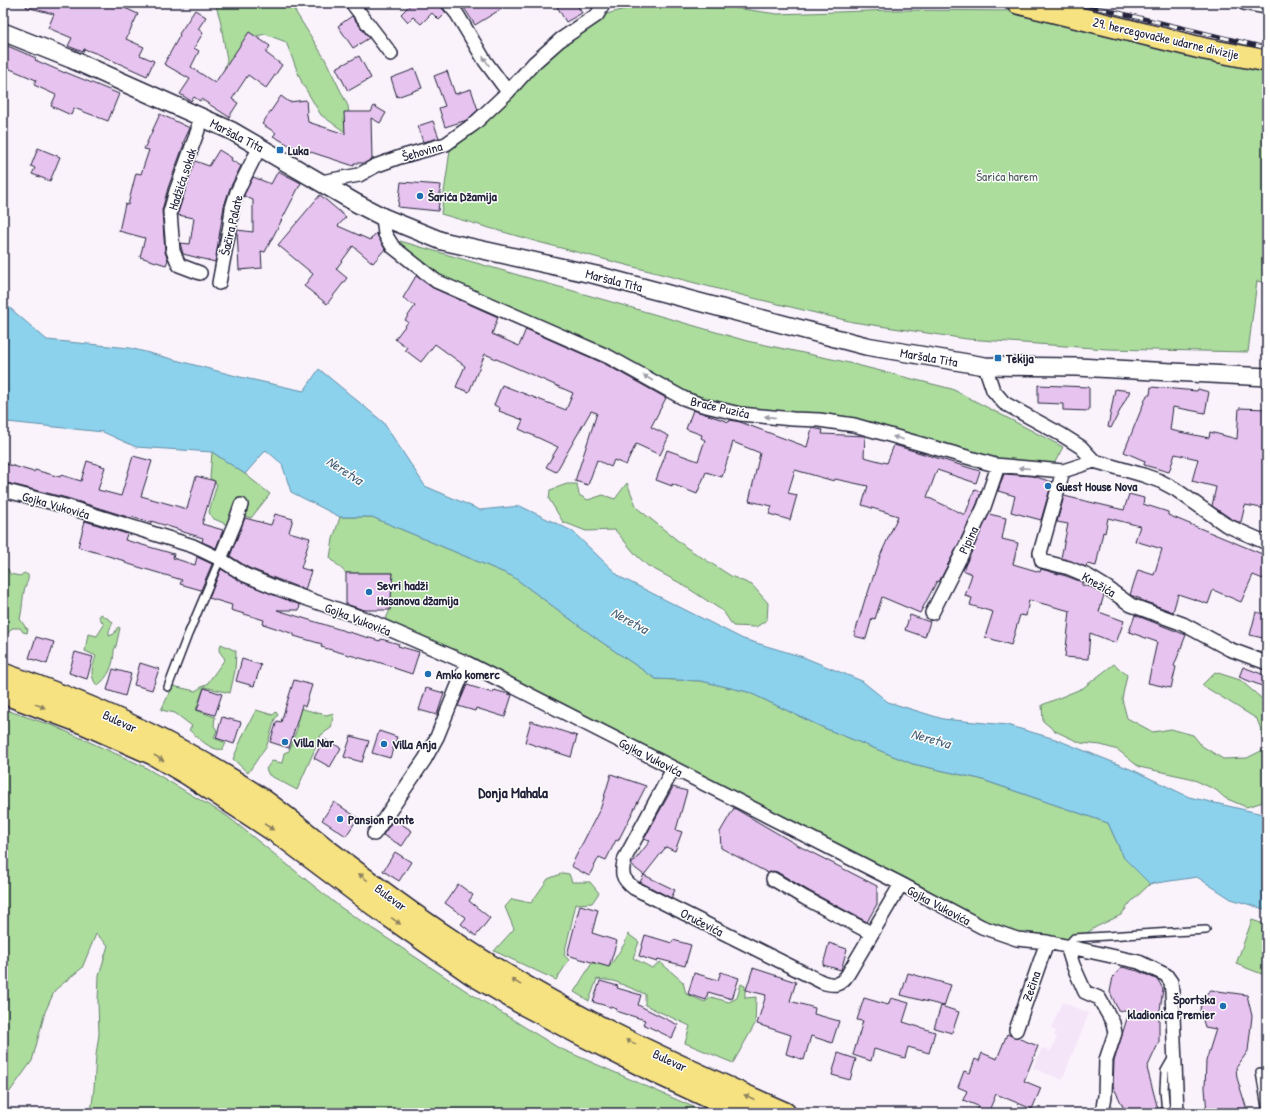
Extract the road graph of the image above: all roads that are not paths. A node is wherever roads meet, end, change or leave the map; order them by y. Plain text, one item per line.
1 (352, 3) edge
2 (448, 3) edge
3 (604, 3) edge
4 (1018, 3) edge
5 (1244, 3) edge
6 (1267, 7) edge
7 (3, 32) edge
8 (391, 54) dead end
9 (1267, 61) edge
10 (508, 92) junction
11 (199, 116) junction
12 (261, 147) junction
13 (321, 182) junction
14 (383, 217) junction
15 (200, 273) dead end
16 (219, 283) dead end
17 (985, 366) junction
18 (1267, 377) edge
19 (1094, 461) junction
20 (998, 466) junction
21 (1063, 471) junction
22 (3, 490) edge
23 (241, 505) dead end
24 (1267, 543) edge
25 (220, 559) junction
26 (932, 613) dead end
27 (467, 663) junction
28 (1267, 663) edge
29 (3, 674) edge
30 (168, 687) dead end
31 (3, 693) edge
32 (673, 769) junction
33 (374, 834) dead end
34 (774, 879) dead end
35 (901, 884) junction
36 (1206, 930) dead end
37 (871, 933) junction
38 (1047, 942) junction
39 (1067, 946) junction
40 (1016, 1030) dead end
41 (1174, 1055) junction
42 (1260, 1072) dead end
43 (743, 1113) edge
44 (785, 1113) edge
45 (1102, 1113) edge
46 (1166, 1113) edge
47 (1177, 1113) edge
48 (1267, 1113) edge

1 - 8 street
10 -> 2 street
3 - 10 street, Šehovina
4 - 9 main road, 29. hercegovačke udarne divizije
5 - 6 street
7 - 11 street, Maršala Tita
10 - 13 street, Šehovina
11 - 12 street, Maršala Tita
11 - 15 street, Hadžića sokak
12 - 13 street, Maršala Tita
12 - 16 street, Šačira Palate
13 - 14 street, Maršala Tita
14 - 17 street, Maršala Tita
20 -> 14 street, Braće Puzića
17 - 18 street, Maršala Tita
17 - 19 street
19 - 21 street
19 - 24 street
21 -> 20 street, Braće Puzića
20 - 26 street, Pipina
21 - 28 street, Knežića
22 - 25 street, Gojka Vukovića
23 - 25 street
25 - 27 street, Gojka Vukovića
25 - 30 lane
27 - 32 street, Gojka Vukovića
27 - 33 street
44 -> 29 main road, Bulevar
31 -> 43 main road
32 - 35 street, Gojka Vukovića
32 - 37 street, Oručevića
34 - 37 street
35 - 37 street, Oručevića
35 - 38 street, Gojka Vukovića
36 - 39 lane
38 - 39 street, Gojka Vukovića
38 - 40 street, Zečina
39 - 41 street, Gojka Vukovića
39 - 45 street
41 - 46 lane
41 - 47 street, Gojka Vukovića
42 - 48 lane

